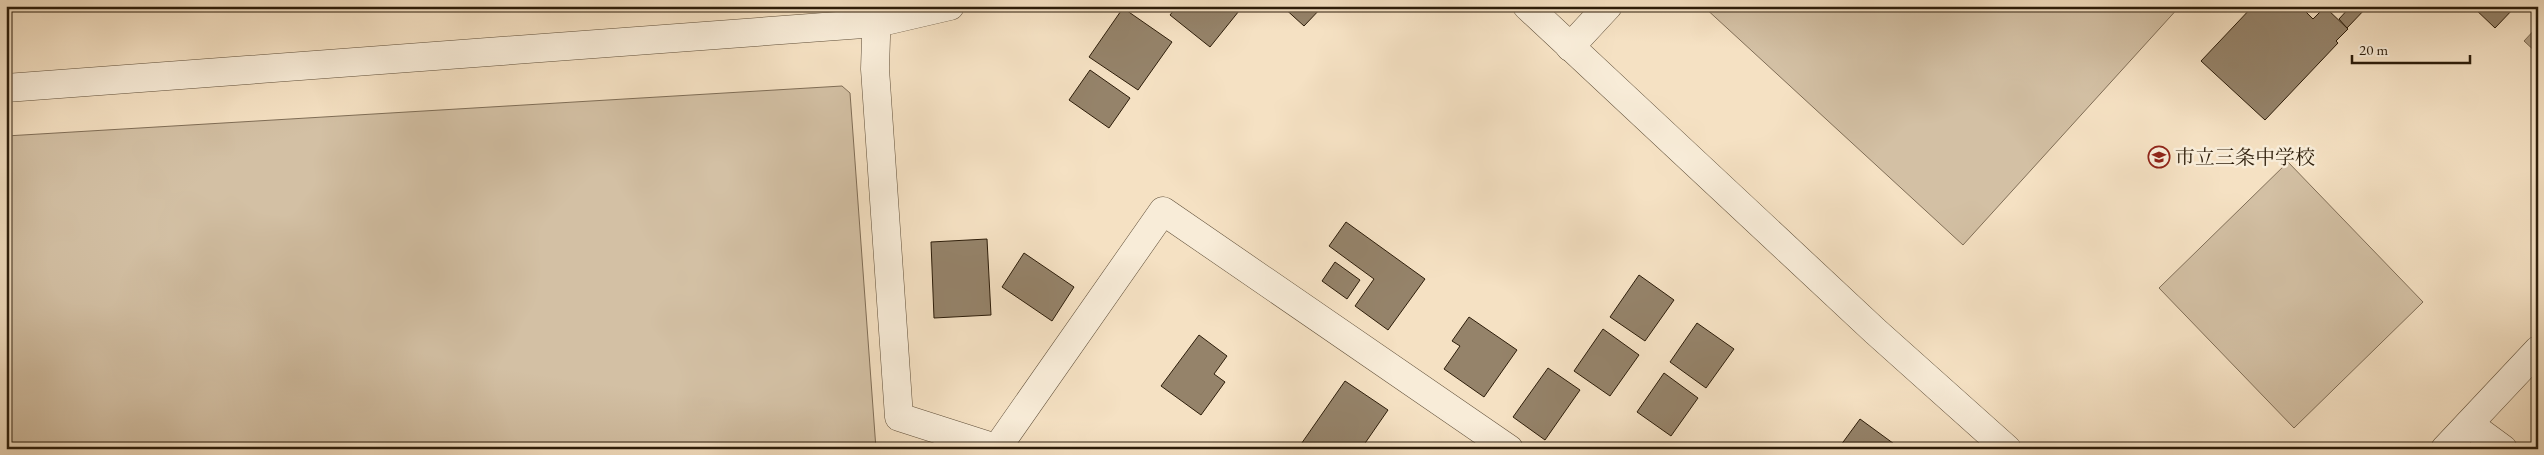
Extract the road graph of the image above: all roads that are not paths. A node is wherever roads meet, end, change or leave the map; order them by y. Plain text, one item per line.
1 (950, 6) edge
2 (1527, 6) edge
3 (1608, 6) edge
4 (877, 15) edge
5 (1570, 47) junction
6 (6, 88) edge
7 (2538, 350) edge
8 (2469, 424) junction
9 (998, 448) edge
10 (1509, 449) edge
11 (2007, 449) edge
12 (2445, 449) edge
13 (2503, 449) edge

1 - 4 street
2 - 5 street
3 - 5 street
4 - 6 street
4 - 9 street
5 - 11 street
7 - 8 street
8 - 12 street
8 - 13 street
9 - 10 street

